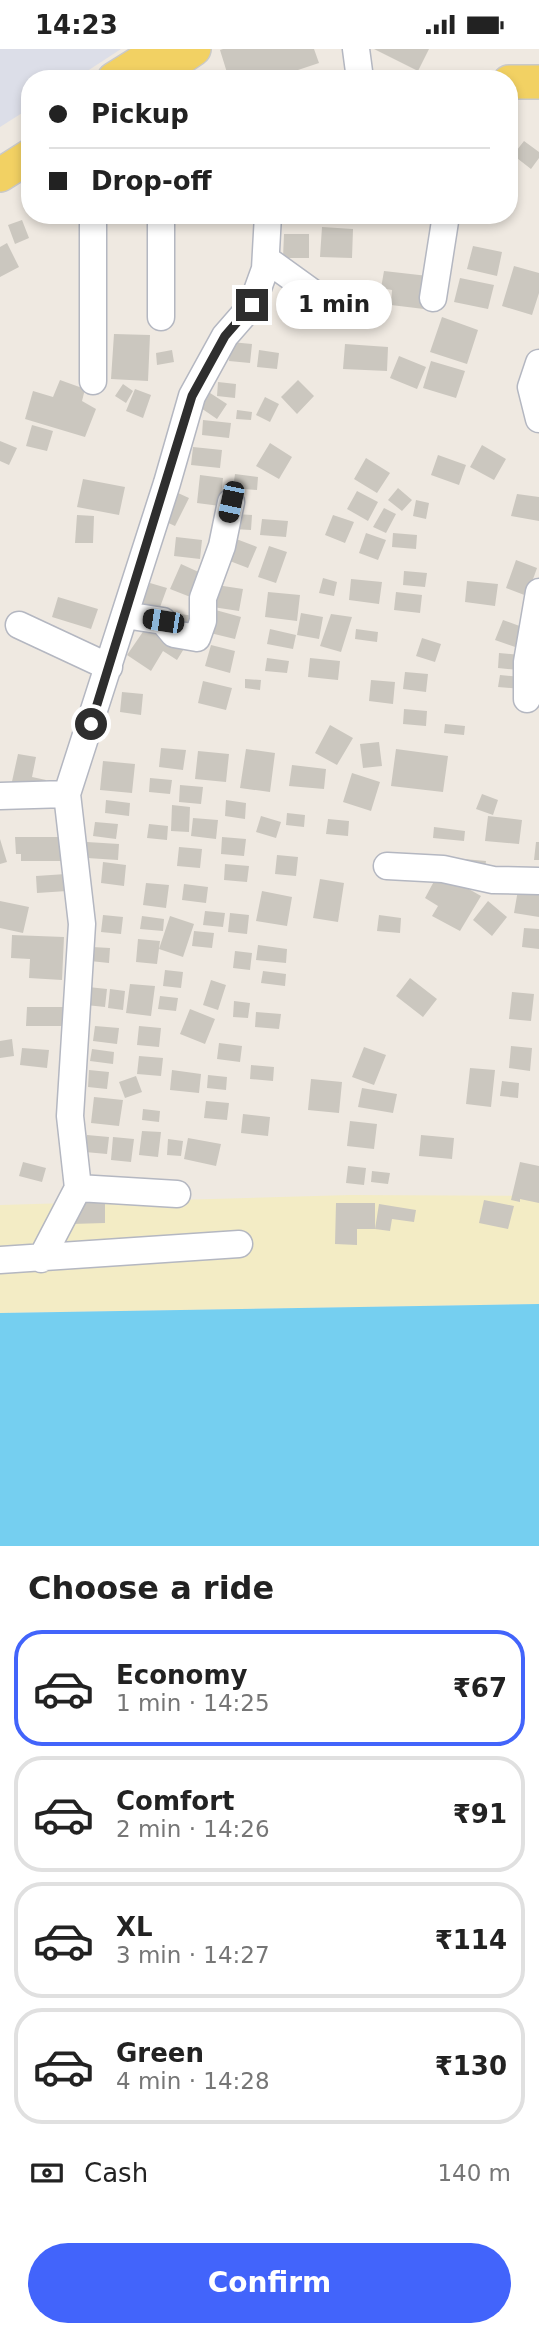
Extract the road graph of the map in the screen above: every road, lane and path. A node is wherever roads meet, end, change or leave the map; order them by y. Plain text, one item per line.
1 (162, 49) edge
2 (194, 49) edge
3 (356, 49) edge
4 (128, 70) edge
5 (163, 70) edge
6 (359, 70) edge
7 (518, 82) edge
8 (539, 82) edge
9 (21, 137) edge
10 (0, 150) edge
11 (21, 162) edge
12 (0, 175) edge
13 (93, 224) edge
14 (161, 224) edge
15 (268, 224) edge
16 (445, 224) edge
17 (266, 259) junction
18 (316, 295) dead end
19 (433, 299) dead end
20 (161, 317) dead end
21 (539, 363) edge
22 (93, 381) dead end
23 (539, 419) edge
24 (231, 502) dead end
25 (539, 593) edge
26 (125, 615) junction
27 (19, 625) dead end
28 (109, 667) junction
29 (527, 699) dead end
30 (67, 793) junction
31 (0, 796) edge
32 (387, 866) dead end
33 (539, 881) edge
34 (78, 1188) junction
35 (177, 1194) dead end
36 (239, 1244) dead end
37 (41, 1259) junction
38 (0, 1260) edge

1 - 4 main road
2 - 5 main road
3 - 6 street
7 - 8 main road
9 - 10 main road
11 - 12 main road
13 - 22 street
14 - 20 street
15 - 17 street
16 - 19 street
17 - 18 street
17 - 26 street
21 - 23 street
24 - 26 street
25 - 29 street
26 - 28 street
27 - 28 street
28 - 30 street
30 - 31 street
30 - 34 street
32 - 33 street
34 - 35 street
34 - 37 street
36 - 37 street
37 - 38 street

